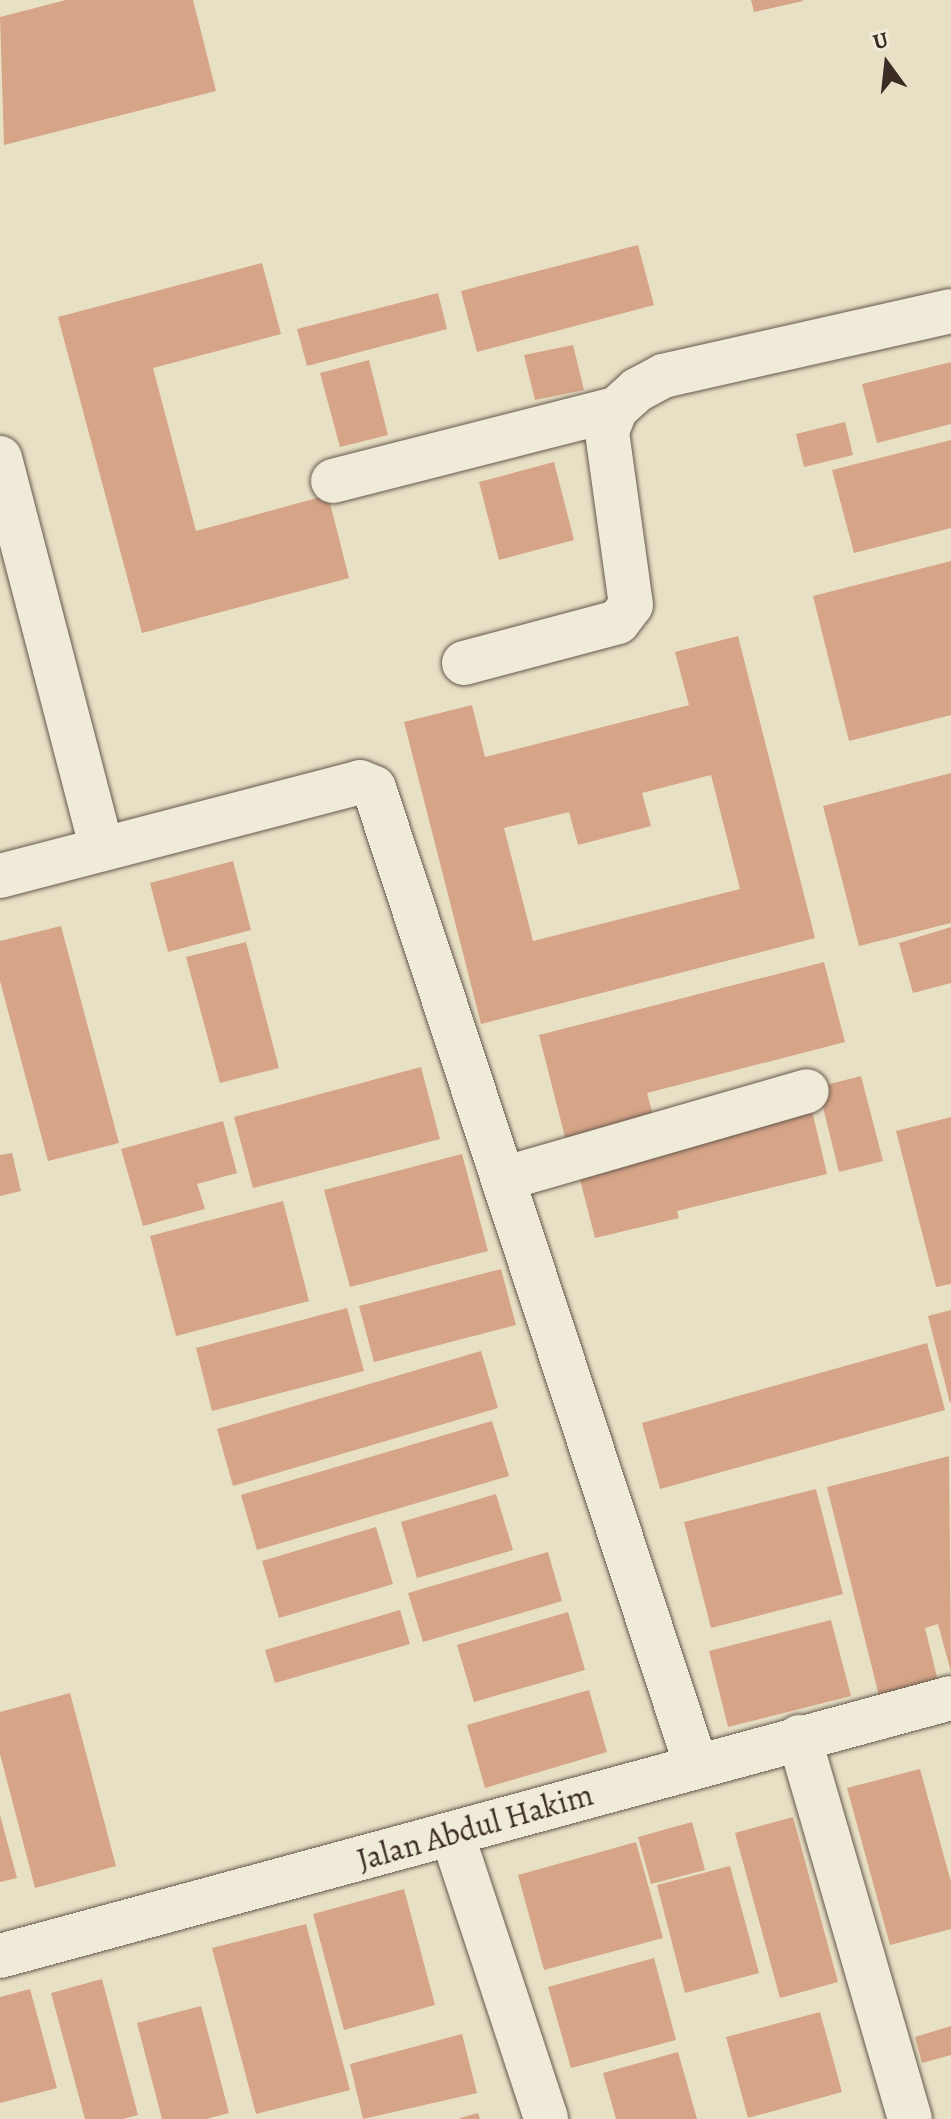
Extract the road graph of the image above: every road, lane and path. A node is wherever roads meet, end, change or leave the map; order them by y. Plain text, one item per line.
1 (951, 311) edge
2 (616, 409) junction
3 (0, 458) edge
4 (333, 481) dead end
5 (464, 663) dead end
6 (101, 847) junction
7 (0, 876) edge
8 (807, 1091) dead end
9 (506, 1178) junction
10 (951, 1698) edge
11 (799, 1737) junction
12 (696, 1765) junction
13 (452, 1834) junction
14 (0, 1956) edge
15 (546, 2119) edge
16 (910, 2119) edge

1 - 2 street
2 - 4 street
2 - 5 street
3 - 6 street
6 - 7 street
6 - 9 street
8 - 9 street
9 - 12 street
10 - 11 street, Jalan Abdul Hakim
11 - 12 street, Jalan Abdul Hakim
11 - 16 street
12 - 13 street, Jalan Abdul Hakim
13 - 14 street, Jalan Abdul Hakim
13 - 15 street

